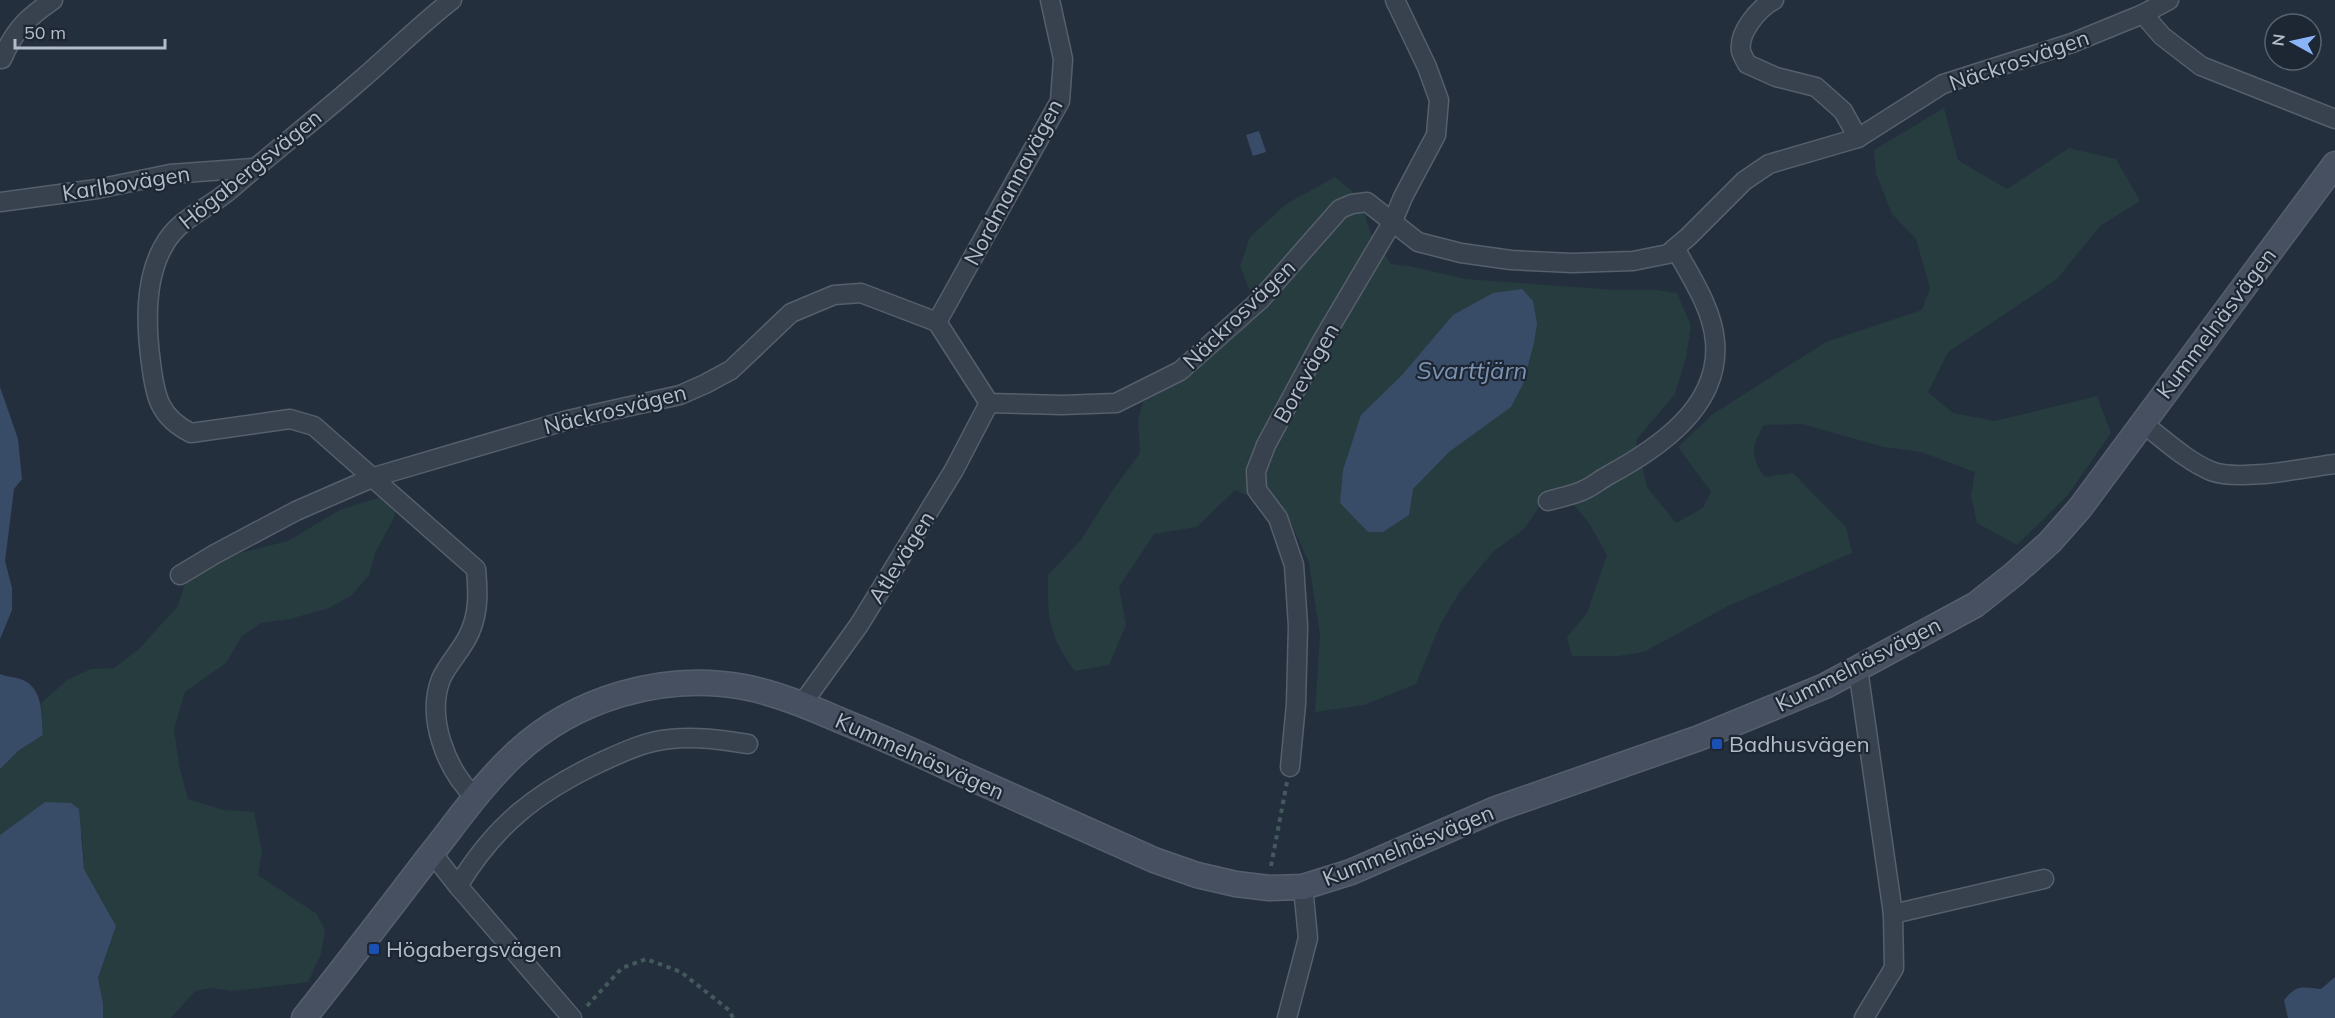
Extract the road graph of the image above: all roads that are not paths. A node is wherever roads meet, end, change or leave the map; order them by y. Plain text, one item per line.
1 (53, 0) edge
2 (452, 0) edge
3 (1050, 0) edge
4 (1395, 0) edge
5 (1774, 0) edge
6 (2169, 0) edge
7 (2143, 14) junction
8 (2, 58) dead end
9 (2335, 119) edge
10 (1858, 138) junction
11 (2335, 164) edge
12 (253, 168) junction
13 (0, 202) edge
14 (1393, 220) junction
15 (1675, 249) junction
16 (937, 322) junction
17 (989, 403) junction
18 (2142, 423) junction
19 (2335, 464) edge
20 (374, 477) junction
21 (1548, 501) dead end
22 (180, 574) dead end
23 (1858, 669) junction
24 (802, 704) junction
25 (748, 744) dead end
26 (1290, 766) road end
27 (475, 797) junction
28 (432, 853) junction
29 (2044, 879) dead end
30 (458, 886) junction
31 (1303, 886) junction
32 (1893, 914) junction
33 (578, 1014) edge
34 (304, 1018) edge
35 (1287, 1018) edge
36 (1864, 1018) edge

1 - 8 street
2 - 12 street, Högabergsvägen
3 - 16 street, Nordmannavägen
4 - 14 street, Borevägen
5 - 10 street
6 - 7 street, Näckrosvägen
7 - 9 street
7 - 10 street, Näckrosvägen
10 - 15 street, Näckrosvägen
11 - 18 street, Kummelnäsvägen
12 - 13 street, Karlbovägen
12 - 20 street, Högabergsvägen
14 - 15 street, Näckrosvägen
14 - 17 street, Näckrosvägen
14 - 26 street, Borevägen
15 - 21 street
16 - 17 street
16 - 20 street, Näckrosvägen
17 - 24 street, Atlevägen
18 - 19 street
18 - 23 street, Kummelnäsvägen
20 - 22 street, Näckrosvägen
20 - 27 street, Högabergsvägen
23 - 31 street, Kummelnäsvägen
23 - 32 street
24 - 27 street, Kummelnäsvägen
24 - 31 street, Kummelnäsvägen
25 - 30 street
27 - 28 street, Kummelnäsvägen
28 - 30 street
28 - 34 street, Kummelnäsvägen
29 - 32 street
30 - 33 street
31 - 35 street
32 - 36 street

